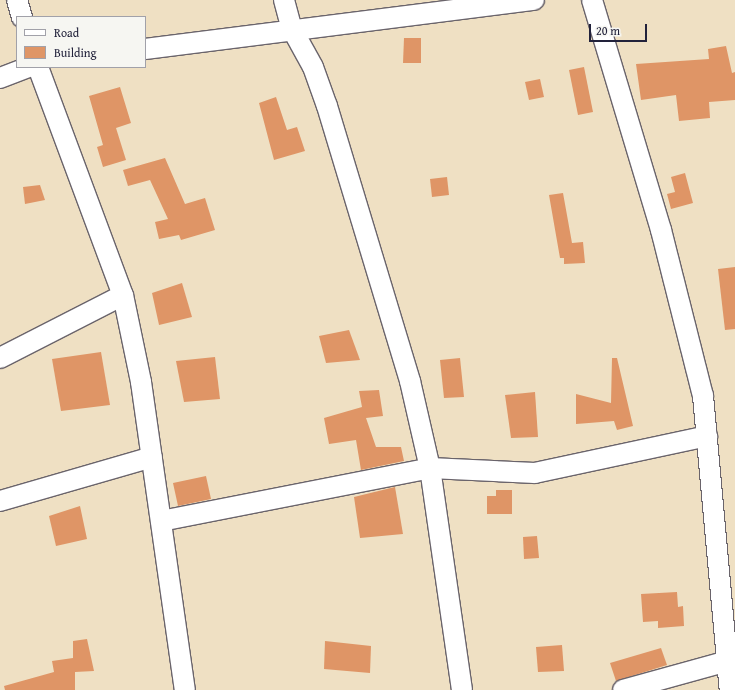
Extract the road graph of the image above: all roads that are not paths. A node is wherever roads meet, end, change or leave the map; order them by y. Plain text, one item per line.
1 (17, 0) edge
2 (284, 0) edge
3 (534, 0) edge
4 (592, 0) edge
5 (22, 16) edge
6 (292, 29) junction
7 (146, 49) edge
8 (25, 68) edge
9 (38, 68) edge
10 (0, 78) edge
11 (123, 295) junction
12 (0, 358) edge
13 (707, 436) junction
14 (152, 457) junction
15 (430, 468) junction
16 (0, 500) edge
17 (162, 521) junction
18 (731, 661) edge
19 (185, 690) edge
20 (462, 690) edge
21 (623, 690) edge
22 (730, 690) edge

1 - 5 street
2 - 6 street
3 - 6 street
4 - 13 street
6 - 7 street
6 - 15 street
8 - 10 street
9 - 11 street
11 - 12 street
11 - 14 street
13 - 15 street
13 - 18 street
14 - 16 street
14 - 17 street
15 - 17 street
15 - 20 street
17 - 19 street
18 - 21 street
18 - 22 street

